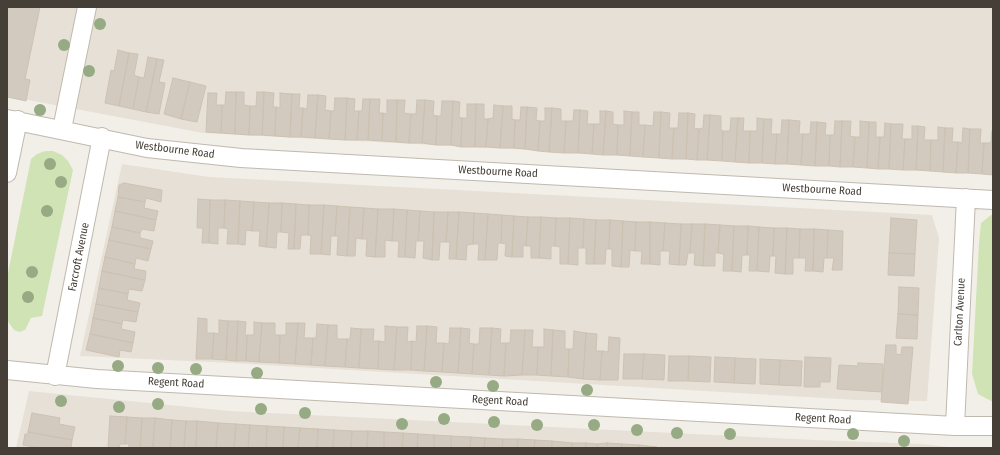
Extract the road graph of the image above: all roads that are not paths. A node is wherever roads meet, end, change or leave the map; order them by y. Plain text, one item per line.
1 (87, 7) edge
2 (12, 120) edge
3 (62, 129) junction
4 (102, 137) junction
5 (7, 173) edge
6 (966, 198) junction
7 (993, 200) edge
8 (8, 376) edge
9 (55, 376) junction
10 (955, 426) junction
11 (993, 426) edge

1 - 3 street
2 - 3 street, Westbourne Road
2 - 5 street
3 - 4 street, Westbourne Road
4 - 6 street, Westbourne Road
4 - 9 street, Farcroft Avenue
6 - 7 street, Westbourne Road
6 - 10 street, Carlton Avenue
8 - 9 street, Regent Road
9 - 10 street, Regent Road
10 - 11 street, Regent Road

